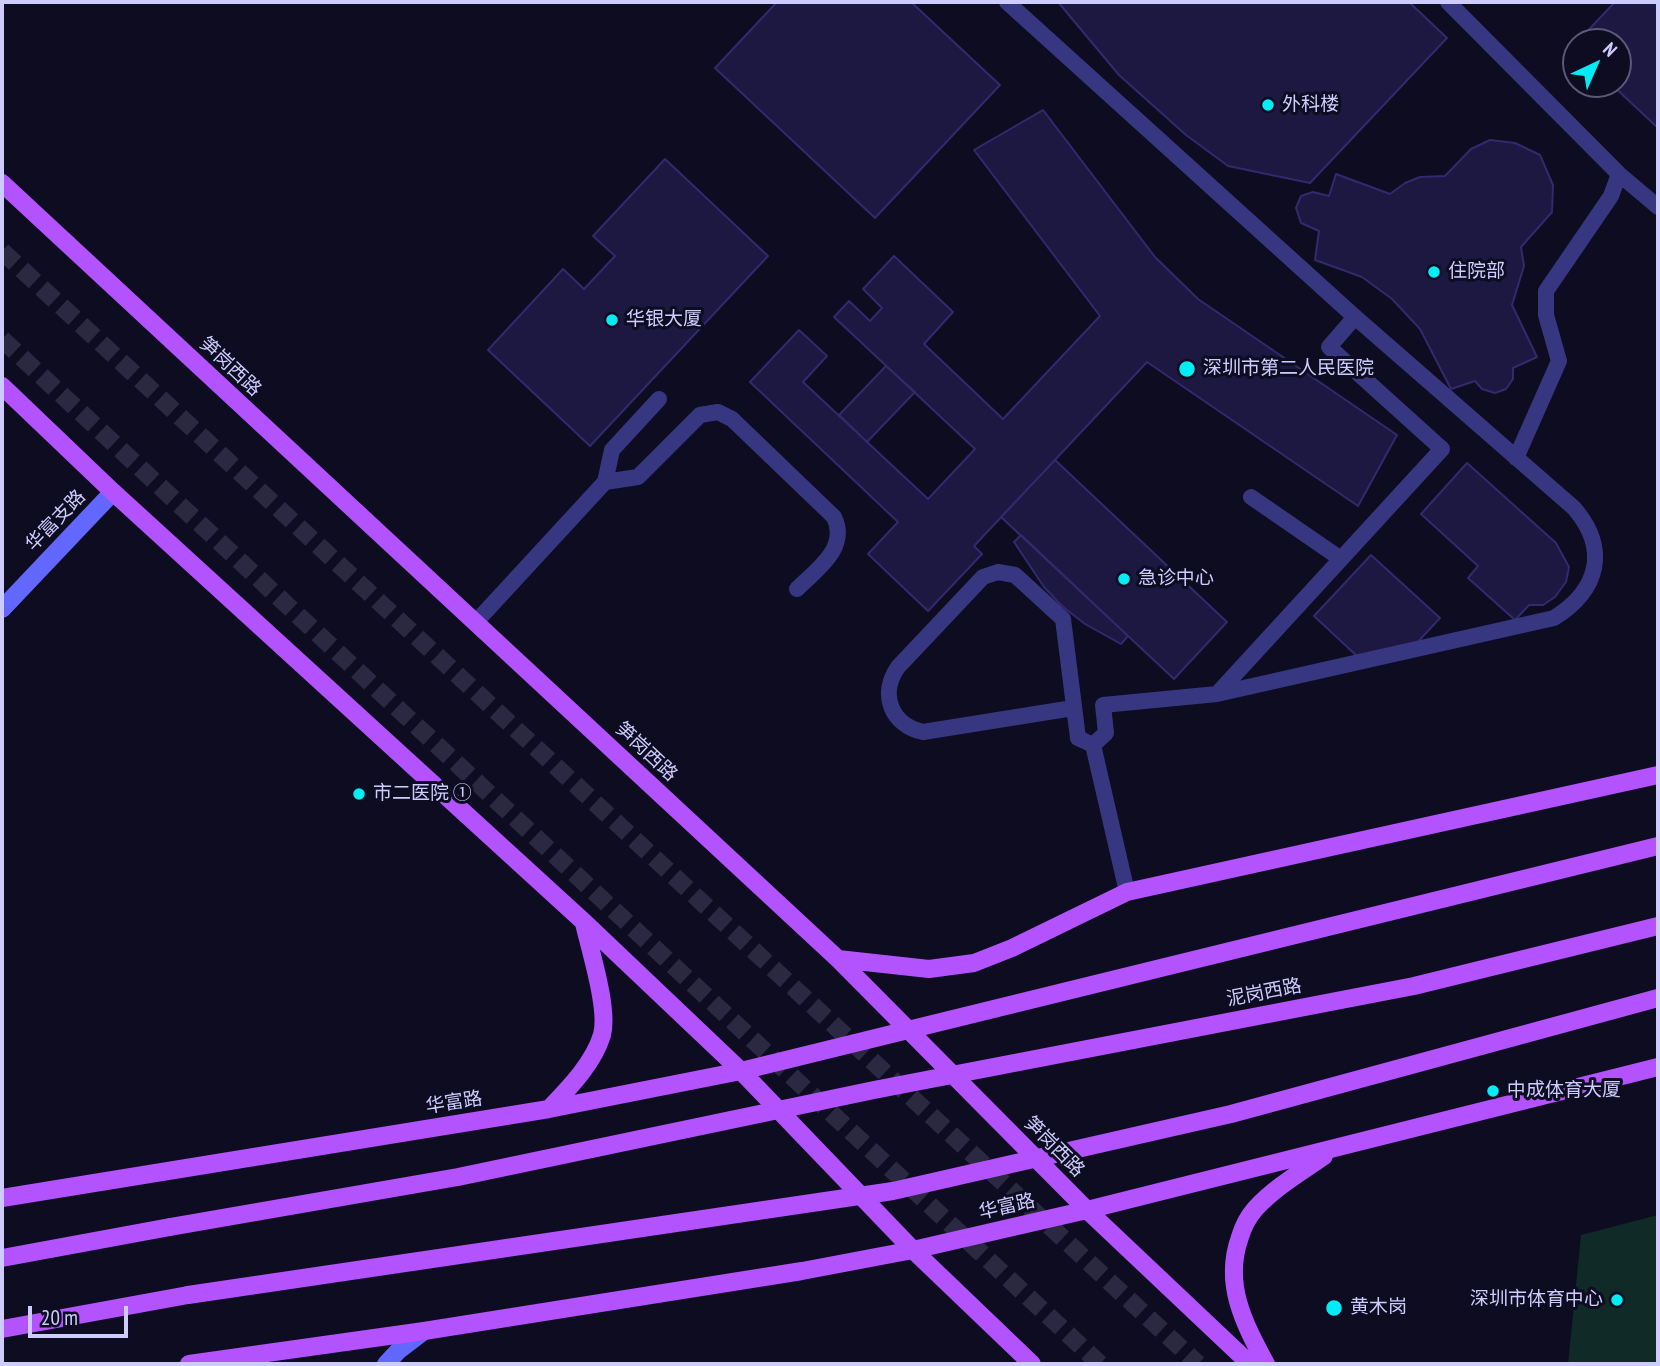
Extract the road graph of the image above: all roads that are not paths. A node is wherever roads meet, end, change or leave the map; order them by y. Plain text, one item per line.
1 (1007, 2) edge
2 (1448, 2) edge
3 (1619, 174) junction
4 (2, 183) edge
5 (1658, 207) edge
6 (1355, 317) junction
7 (2, 386) edge
8 (659, 399) dead end
9 (1516, 458) junction
10 (604, 482) junction
11 (113, 492) junction
12 (1251, 497) dead end
13 (1341, 559) junction
14 (797, 589) dead end
15 (2, 609) edge
16 (475, 623) junction
17 (1217, 694) junction
18 (1073, 708) junction
19 (1093, 745) junction
20 (1658, 775) edge
21 (1658, 846) edge
22 (1127, 892) junction
23 (584, 922) junction
24 (1658, 926) edge
25 (838, 959) junction
26 (1658, 998) edge
27 (910, 1030) junction
28 (1658, 1067) edge
29 (741, 1071) junction
30 (549, 1110) junction
31 (1332, 1150) junction
32 (2, 1198) edge
33 (1087, 1210) junction
34 (913, 1250) junction
35 (2, 1258) edge
36 (2, 1329) edge
37 (424, 1331) junction
38 (242, 1361) edge
39 (189, 1364) edge
40 (386, 1364) edge
41 (1032, 1364) edge
42 (1250, 1364) edge
43 (1266, 1364) edge

1 - 6 lane
2 - 3 lane
3 - 5 lane
3 - 9 lane
4 - 16 main road, 笋岗西路
6 - 9 lane
6 - 13 lane
7 - 11 main road
8 - 10 lane
9 - 17 lane
10 - 14 lane
10 - 16 lane
11 - 15 street, 华富支路
11 - 23 main road
12 - 13 lane
13 - 17 lane
16 - 25 main road, 笋岗西路
17 - 19 lane
18 - 18 lane
18 - 19 lane
19 - 22 lane
20 - 22 main road
21 - 27 main road
22 - 25 main road
23 - 29 main road
23 - 30 main road
24 - 35 main road, 泥岗西路, bridge
25 - 27 main road, 笋岗西路
26 - 36 main road, bridge
27 - 29 main road, 华富路
27 - 33 main road, 笋岗西路
28 - 31 main road
29 - 30 main road, 华富路
29 - 34 main road
30 - 32 main road, 华富路
31 - 33 main road
31 - 43 main road
33 - 34 main road, 华富路
33 - 42 main road, 笋岗西路
34 - 37 main road, 华富路
34 - 41 main road
37 - 38 main road, 华富路
37 - 40 street
38 - 39 main road, 华富路

